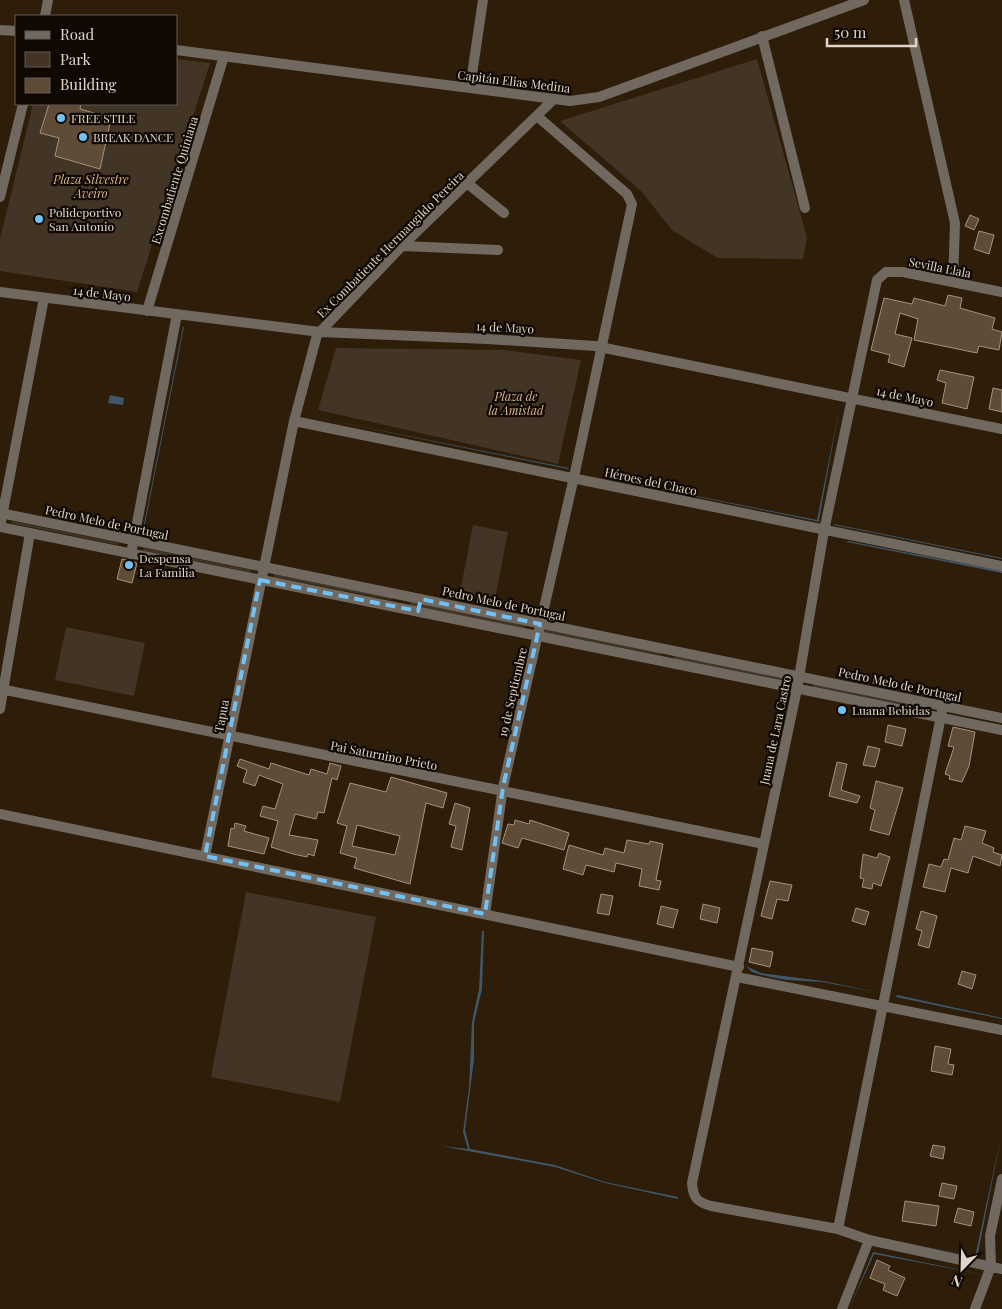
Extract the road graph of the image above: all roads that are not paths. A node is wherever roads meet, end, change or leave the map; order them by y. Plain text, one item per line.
1 (48, 0) edge
2 (483, 0) edge
3 (864, 0) edge
4 (904, 0) edge
5 (45, 15) edge
6 (0, 30) edge
7 (15, 31) edge
8 (762, 36) junction
9 (178, 50) edge
10 (224, 56) junction
11 (470, 88) junction
12 (554, 99) junction
13 (23, 105) edge
14 (537, 116) junction
15 (467, 183) junction
16 (0, 197) edge
17 (805, 208) dead end
18 (504, 213) dead end
19 (402, 246) junction
20 (498, 250) dead end
21 (877, 280) joint
22 (954, 282) junction
23 (0, 292) edge
24 (1002, 292) edge
25 (44, 298) junction
26 (147, 311) junction
27 (177, 314) junction
28 (320, 332) junction
29 (602, 347) junction
30 (852, 398) junction
31 (294, 421) junction
32 (1002, 429) edge
33 (574, 477) junction
34 (1, 514) edge
35 (0, 527) edge
36 (824, 531) junction
37 (30, 533) junction
38 (134, 541) junction
39 (132, 554) junction
40 (1002, 566) edge
41 (263, 567) junction
42 (260, 580) junction
43 (421, 599) junction
44 (418, 611) junction
45 (540, 624) junction
46 (538, 636) junction
47 (799, 676) junction
48 (2, 689) edge
49 (797, 689) junction
50 (943, 706) junction
51 (0, 709) edge
52 (941, 718) junction
53 (1002, 718) edge
54 (1002, 730) edge
55 (230, 737) junction
56 (502, 792) junction
57 (0, 814) edge
58 (764, 844) junction
59 (205, 856) junction
60 (485, 914) junction
61 (738, 972) junction
62 (884, 1006) junction
63 (1002, 1030) edge
64 (1002, 1179) edge
65 (838, 1229) junction
66 (869, 1240) junction
67 (991, 1266) junction
68 (1002, 1268) edge
69 (842, 1309) edge
70 (975, 1309) edge

1 - 5 street
2 - 11 street
3 - 8 street, Capitán Elias Medina
4 - 22 street
6 - 7 street
8 - 12 street, Capitán Elias Medina
8 - 17 street
9 - 10 street, Capitán Elias Medina
10 - 11 street, Capitán Elias Medina
10 - 26 street, Excombatiente Quiniana
11 - 12 street, Capitán Elias Medina
12 - 14 street, Ex Combatiente Hermangildo Pereira
13 - 16 street
14 - 15 street, Ex Combatiente Hermangildo Pereira
14 - 29 street, 19 de Septiembre
15 - 18 street
15 - 19 street, Ex Combatiente Hermangildo Pereira
19 - 20 street
19 - 28 street, Ex Combatiente Hermangildo Pereira
21 - 22 street, Sevilla Llala
21 - 30 street, Juana de Lara Castro
22 - 24 street, Sevilla Llala
23 - 25 street, 14 de Mayo
25 - 26 street, 14 de Mayo
25 - 34 street
26 - 27 street, 14 de Mayo
27 - 28 street, 14 de Mayo
27 - 38 street
28 - 29 street, 14 de Mayo
28 - 31 street, Ex Combatiente Hermangildo Pereira
29 - 30 street, 14 de Mayo
29 - 33 street, 19 de Septiembre
30 - 32 street, 14 de Mayo
30 - 36 street, Juana de Lara Castro
31 - 33 street, Héroes del Chaco
31 - 41 street, Ex Combatiente Hermangildo Pereira
33 - 36 street, Héroes del Chaco
33 - 45 street, 19 de Septiembre
34 - 35 street
34 - 38 street, Pedro Melo de Portugal
35 - 37 street, Pedro Melo de Portugal
36 - 40 street, Héroes del Chaco
36 - 47 street, Juana de Lara Castro
37 - 39 street, Pedro Melo de Portugal
37 - 48 street
38 - 39 street
38 - 41 street, Pedro Melo de Portugal
39 - 42 street, Pedro Melo de Portugal
41 - 42 street, Ex Combatiente Hermangildo Pereira
41 - 43 street, Pedro Melo de Portugal
42 - 44 street, Pedro Melo de Portugal
42 - 55 street, Tapua
43 - 44 street
43 - 45 street, Pedro Melo de Portugal
44 - 46 street, Pedro Melo de Portugal
45 - 46 street, 19 de Septiembre
45 - 47 street, Pedro Melo de Portugal
46 - 49 street, Pedro Melo de Portugal
46 - 56 street, 19 de Septiembre
47 - 49 street, Juana de Lara Castro
47 - 50 street, Pedro Melo de Portugal
48 - 51 street
48 - 55 street, Pai Saturnino Prieto
49 - 52 street, Pedro Melo de Portugal
49 - 58 street, Juana de Lara Castro
50 - 52 street
50 - 53 street, Pedro Melo de Portugal
52 - 54 street, Pedro Melo de Portugal
52 - 62 street
55 - 56 street, Pai Saturnino Prieto
55 - 59 street, Tapua
56 - 58 street, Pai Saturnino Prieto
56 - 60 street, 19 de Septiembre
57 - 59 street
58 - 61 street, Juana de Lara Castro
59 - 60 street
60 - 61 street
61 - 62 street
61 - 65 street, Juana de Lara Castro
62 - 63 street
62 - 65 street
64 - 67 street
65 - 66 street
66 - 67 street
66 - 69 street
67 - 68 street
67 - 70 street

